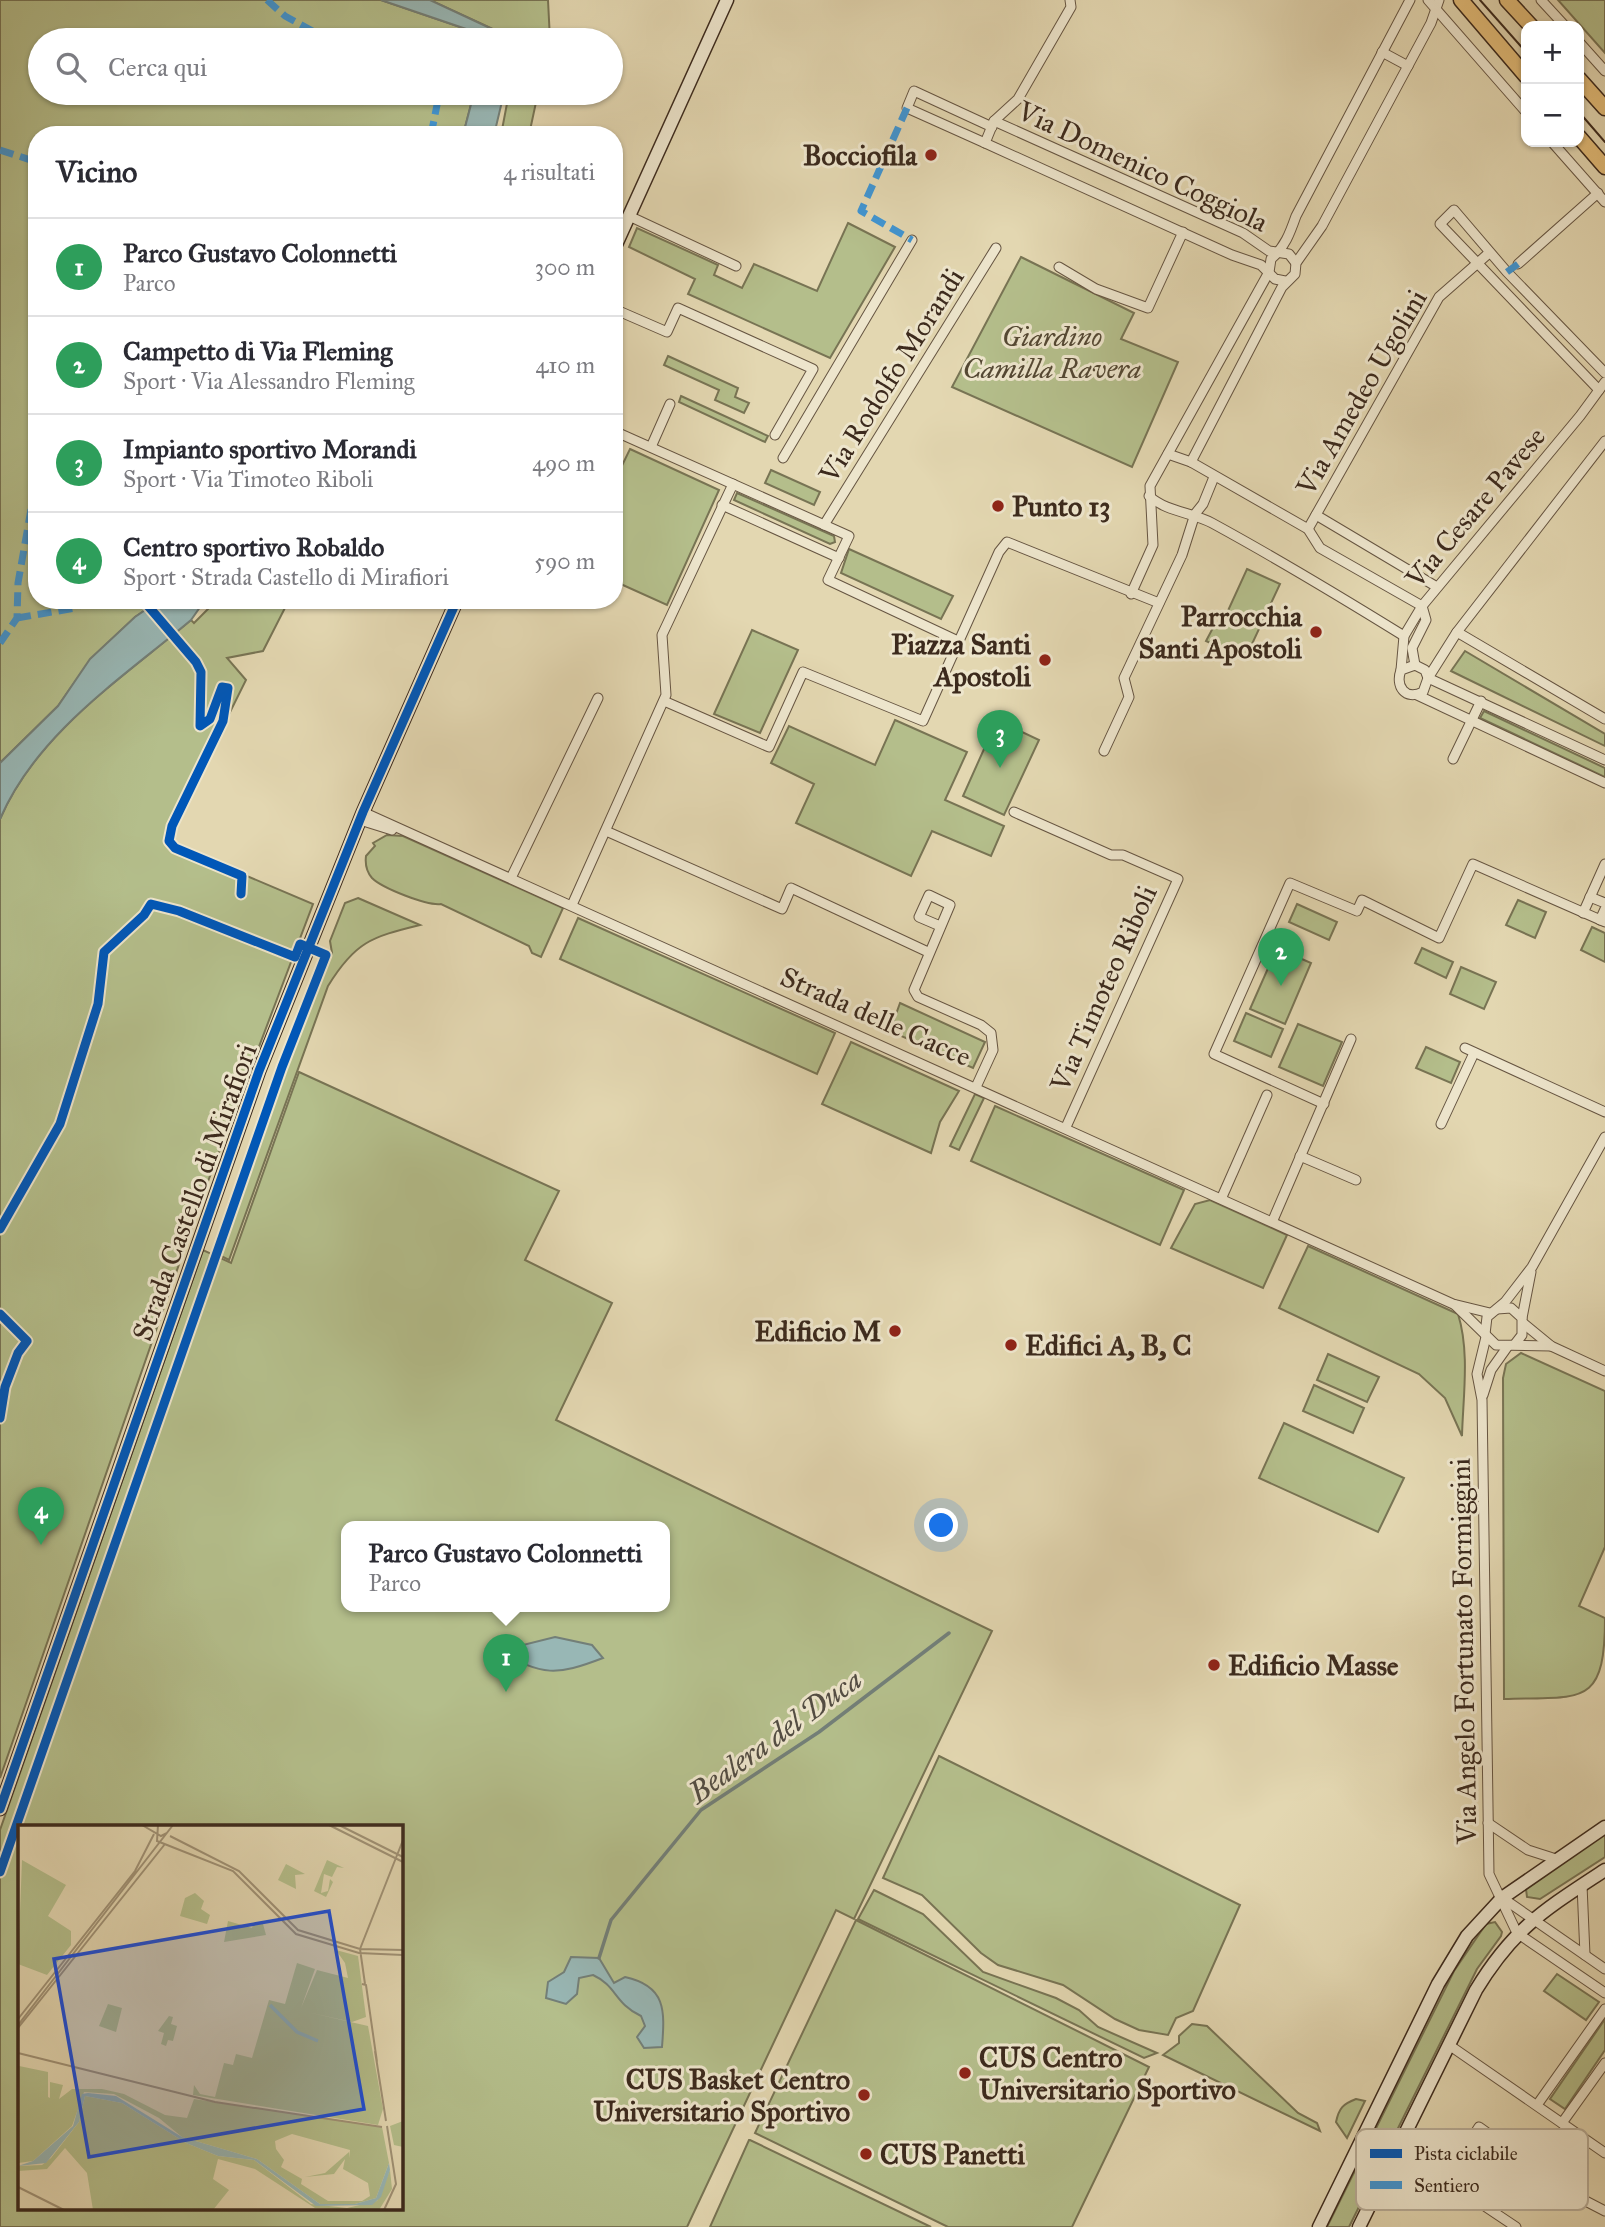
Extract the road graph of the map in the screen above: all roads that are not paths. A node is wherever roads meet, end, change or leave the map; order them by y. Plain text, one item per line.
1 (727, 0) edge
2 (1070, 0) edge
3 (1409, 0) edge
4 (1428, 0) edge
5 (1438, 0) edge
6 (1461, 0) edge
7 (1507, 0) edge
8 (1541, 0) edge
9 (1437, 11) junction
10 (1526, 21) edge
11 (1560, 21) edge
12 (1584, 48) edge
13 (1382, 52) junction
14 (1408, 66) junction
15 (1521, 70) edge
16 (1605, 71) edge
17 (1583, 84) edge
18 (1521, 106) edge
19 (1605, 108) edge
20 (993, 124) junction
21 (1584, 142) edge
22 (985, 143) junction
23 (1557, 147) edge
24 (1605, 167) edge
25 (1598, 193) junction
26 (1605, 201) edge
27 (629, 216) junction
28 (623, 229) edge
29 (1183, 232) junction
30 (912, 240) dead end
31 (996, 248) dead end
32 (1279, 253) junction
33 (1489, 253) junction
34 (1296, 263) junction
35 (1518, 264) dead end
36 (1476, 265) junction
37 (736, 266) dead end
38 (1059, 267) dead end
39 (1269, 271) junction
40 (1285, 281) junction
41 (623, 313) edge
42 (1605, 373) edge
43 (1602, 386) edge
44 (670, 404) dead end
45 (623, 435) edge
46 (775, 435) dead end
47 (1605, 441) edge
48 (651, 447) junction
49 (1168, 454) junction
50 (783, 458) dead end
51 (1191, 462) junction
52 (1214, 477) junction
53 (733, 484) junction
54 (1149, 496) junction
55 (722, 505) junction
56 (1195, 514) junction
57 (1316, 515) junction
58 (824, 525) junction
59 (1308, 529) junction
60 (839, 558) junction
61 (1437, 587) junction
62 (1131, 594) junction
63 (1159, 603) junction
64 (1422, 606) junction
65 (453, 609) edge
66 (1457, 632) junction
67 (1404, 636) junction
68 (958, 640) junction
69 (1415, 664) junction
70 (1401, 670) junction
71 (1428, 678) junction
72 (1417, 695) junction
73 (598, 698) dead end
74 (664, 701) junction
75 (1481, 701) junction
76 (1605, 719) edge
77 (1472, 720) junction
78 (1104, 751) dead end
79 (1453, 760) dead end
80 (1605, 760) edge
81 (1605, 783) edge
82 (1014, 811) dead end
83 (362, 816) junction
84 (606, 831) junction
85 (1605, 864) edge
86 (511, 878) junction
87 (1590, 897) junction
88 (1605, 903) edge
89 (572, 905) junction
90 (1605, 909) edge
91 (1583, 913) junction
92 (1603, 921) edge
93 (940, 926) dead end
94 (928, 952) junction
95 (1351, 1039) dead end
96 (1465, 1048) dead end
97 (1474, 1053) junction
98 (976, 1087) junction
99 (1267, 1096) dead end
100 (1324, 1104) junction
101 (1605, 1112) edge
102 (1441, 1124) dead end
103 (1066, 1127) junction
104 (1605, 1137) edge
105 (1300, 1156) junction
106 (1356, 1180) dead end
107 (1222, 1197) junction
108 (1273, 1220) junction
109 (1532, 1267) junction
110 (1453, 1304) junction
111 (1492, 1311) junction
112 (1523, 1321) junction
113 (1486, 1336) junction
114 (1511, 1345) junction
115 (1551, 1346) junction
116 (1605, 1371) edge
117 (1482, 1400) junction
118 (0, 1808) edge
119 (1488, 1823) junction
120 (1605, 1827) edge
121 (1556, 1859) junction
122 (1605, 1870) edge
123 (1582, 1885) junction
124 (1502, 1898) junction
125 (1531, 1919) junction
126 (1517, 1933) junction
127 (1585, 1955) junction
128 (1605, 1969) edge
129 (1605, 1993) edge
130 (1605, 2009) edge
131 (1449, 2045) junction
132 (1605, 2063) edge
133 (1537, 2105) junction
134 (1562, 2123) junction
135 (1367, 2129) edge
136 (1407, 2129) edge
137 (1571, 2129) edge
138 (1588, 2141) edge
139 (1356, 2152) edge
140 (1605, 2153) edge
141 (1588, 2202) edge
142 (1367, 2210) edge
143 (1491, 2210) edge
144 (1605, 2211) edge
145 (1319, 2227) edge
146 (1359, 2227) edge
147 (1516, 2227) edge

1 - 27 street
2 - 20 street
3 - 13 street
4 - 9 street
5 - 9 street
6 - 15 main road
7 - 10 main road
8 - 11 street
9 - 14 street
9 - 18 street
12 - 16 street
13 - 14 street
13 - 32 street
14 - 34 street
17 - 19 main road
20 - 22 street, Via Domenico Coggiola
20 - 22 street, Via Domenico Coggiola
20 - 32 street, Via Domenico Coggiola
21 - 24 main road
22 - 29 street, Via Domenico Coggiola
23 - 25 street
25 - 26 street
25 - 35 street
27 - 28 street
27 - 37 street
29 - 38 street
29 - 39 street, Via Domenico Coggiola
30 - 50 street
31 - 58 street, Via Rodolfo Morandi
32 - 34 street
32 - 39 street
33 - 36 street, Via Amedeo Ugolini
33 - 36 street
33 - 42 street
34 - 40 street
36 - 43 street
36 - 57 street, Via Amedeo Ugolini
39 - 40 street
39 - 49 street
40 - 51 street
41 - 46 street
43 - 61 street, Via Cesare Pavese
44 - 48 street
45 - 48 street, Via Rodolfo Morandi
47 - 66 street, Via Cesare Pavese
48 - 53 street, Via Rodolfo Morandi
49 - 51 street
49 - 54 street
51 - 52 street
52 - 56 street
52 - 59 street
53 - 55 street
53 - 58 street, Via Rodolfo Morandi
54 - 56 street
54 - 62 street
55 - 60 street
55 - 74 street
56 - 63 street
56 - 67 street
57 - 59 street, Via Amedeo Ugolini
57 - 61 street
58 - 60 street, Via Rodolfo Morandi
59 - 64 street
60 - 68 street, Via Rodolfo Morandi
61 - 64 street, Via Cesare Pavese
62 - 63 street
62 - 68 street
63 - 78 street
64 - 67 street, Via Cesare Pavese
64 - 69 street
65 - 83 street, Strada Castello di Mirafiori
66 - 71 street, Via Cesare Pavese
66 - 76 street
67 - 70 street, Via Cesare Pavese
68 - 74 street
69 - 70 street
69 - 71 street
70 - 72 street
71 - 72 street
71 - 75 street
72 - 77 street
73 - 86 street
74 - 84 street
75 - 77 street
75 - 80 street
77 - 79 street
77 - 81 street
82 - 103 street, Via Timoteo Riboli
83 - 86 street, Strada delle Cacce
83 - 118 street, Strada Castello di Mirafiori
84 - 89 street
84 - 94 street
85 - 87 street
86 - 89 street, Strada delle Cacce
87 - 88 street
87 - 91 street
89 - 98 street, Strada delle Cacce
90 - 92 street
91 - 92 street
91 - 100 street
93 - 94 street
94 - 98 street
95 - 100 street
96 - 97 street
97 - 101 street
97 - 102 street
98 - 103 street, Strada delle Cacce
99 - 107 street
100 - 105 street
103 - 107 street, Strada delle Cacce
104 - 109 street
105 - 106 street
105 - 108 street
107 - 108 street, Strada delle Cacce
108 - 110 street, Strada delle Cacce
109 - 111 street
109 - 112 street
110 - 111 street, Strada delle Cacce
110 - 113 street, Strada delle Cacce
111 - 112 street, Strada delle Cacce
111 - 113 street
112 - 114 street
112 - 115 street, Strada delle Cacce
113 - 114 street, Strada delle Cacce
113 - 117 street, Via Angelo Fortunato Formiggini
114 - 115 street, Strada delle Cacce
114 - 117 street, Via Angelo Fortunato Formiggini
115 - 116 street, Strada delle Cacce
117 - 119 street, Via Angelo Fortunato Formiggini
119 - 121 street
119 - 124 street, Via Angelo Fortunato Formiggini
120 - 121 street
121 - 124 street
122 - 123 street
123 - 125 street
123 - 127 street
124 - 125 street
124 - 126 street, Via Angelo Fortunato Formiggini
124 - 135 street
125 - 126 street
125 - 127 street
126 - 129 street
126 - 131 street
127 - 128 street
130 - 133 street
131 - 133 street
131 - 136 street
132 - 134 street
133 - 134 street
134 - 137 street
138 - 140 street
139 - 145 street
141 - 144 street
142 - 146 street
143 - 147 street

